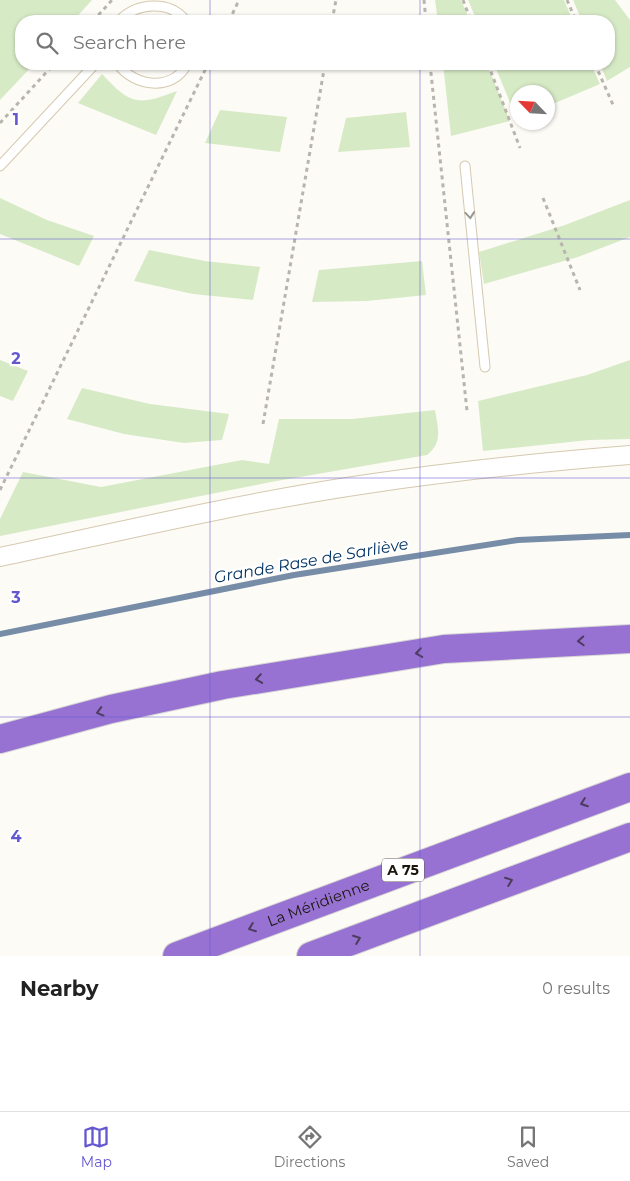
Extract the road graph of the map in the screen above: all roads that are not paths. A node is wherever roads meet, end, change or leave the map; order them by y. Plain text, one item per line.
1 (124, 15) edge
2 (179, 15) edge
3 (89, 70) edge
4 (122, 70) edge
5 (181, 70) edge
6 (0, 166) edge
7 (465, 166) dead end
8 (484, 367) dead end
9 (630, 455) edge
10 (0, 557) edge
11 (630, 639) edge
12 (0, 739) edge
13 (630, 786) edge
14 (630, 836) edge
15 (176, 956) edge
16 (312, 956) edge

1 - 2 lane
3 - 6 lane
4 - 5 lane
7 -> 8 lane
9 - 10 street
11 -> 12 highway
13 -> 15 highway, La Méridienne / A 75
16 -> 14 highway

